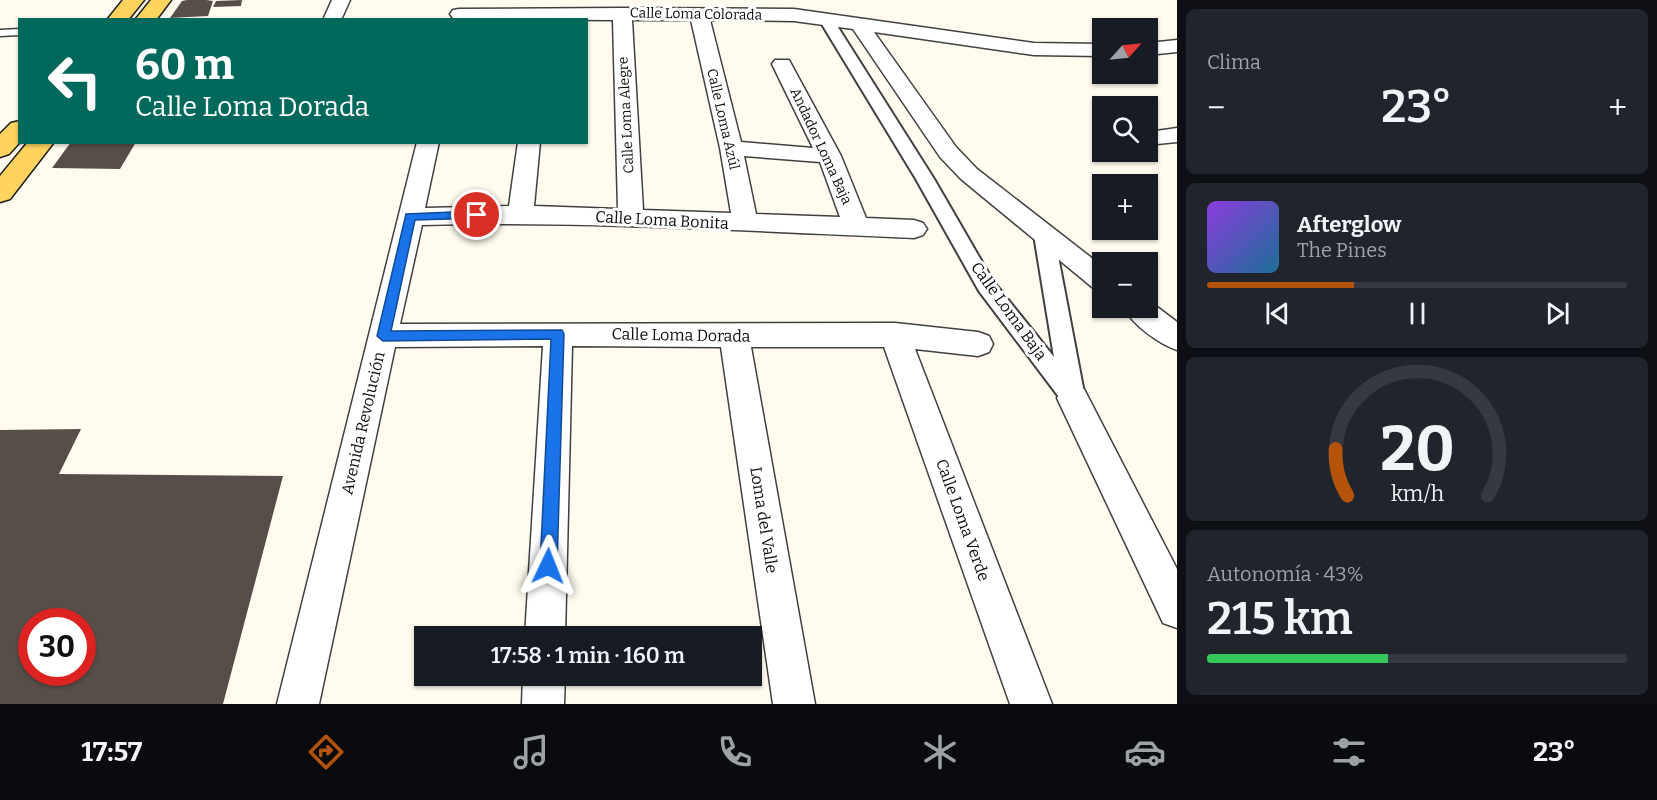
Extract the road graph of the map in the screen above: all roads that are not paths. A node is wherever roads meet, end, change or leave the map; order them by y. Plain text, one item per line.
1 (134, 0) edge
2 (161, 0) edge
3 (341, 0) edge
4 (758, 8) edge
5 (460, 11) edge
6 (622, 13) junction
7 (699, 14) junction
8 (544, 16) edge
9 (119, 18) edge
10 (147, 18) edge
11 (333, 18) edge
12 (826, 21) junction
13 (860, 26) junction
14 (18, 32) edge
15 (0, 33) edge
16 (1177, 46) edge
17 (1158, 47) edge
18 (1092, 50) edge
19 (782, 64) dead end
20 (18, 130) edge
21 (40, 144) edge
22 (428, 144) edge
23 (529, 144) edge
24 (731, 148) junction
25 (0, 149) edge
26 (829, 156) junction
27 (0, 193) edge
28 (521, 214) junction
29 (411, 217) junction
30 (631, 218) junction
31 (745, 223) junction
32 (857, 228) junction
33 (914, 229) dead end
34 (1044, 235) junction
35 (1092, 272) edge
36 (1151, 318) edge
37 (558, 334) junction
38 (895, 335) junction
39 (383, 336) junction
40 (734, 336) junction
41 (1177, 338) edge
42 (978, 344) dead end
43 (1073, 398) junction
44 (1177, 609) edge
45 (545, 626) edge
46 (544, 686) edge
47 (298, 704) edge
48 (543, 704) edge
49 (794, 704) edge
50 (1031, 704) edge

1 - 9 main road
2 - 10 main road
3 - 11 street
4 - 7 street, Calle Loma Colorada
4 - 12 street, Calle Loma Colorada
5 - 8 street, Calle Loma Colorada
6 - 7 street, Calle Loma Colorada
6 - 8 street, Calle Loma Colorada
6 - 30 street, Calle Loma Alegre
7 - 24 street, Calle Loma Azúl
12 - 13 street, Calle Loma Colorada
12 - 43 street, Calle Loma Baja
13 - 18 street, Calle Loma Colorada
13 - 34 street
14 - 15 lane
16 - 17 street
19 - 26 street, Andador Loma Baja
20 - 25 main road
21 - 27 main road
22 - 29 street, Avenida Revolución
23 - 28 street
24 - 26 street
24 - 31 street, Calle Loma Azúl
26 - 32 street, Andador Loma Baja
28 - 29 street, Calle Loma Bonita
28 - 30 street, Calle Loma Bonita
29 - 39 street, Avenida Revolución
30 - 31 street, Calle Loma Bonita
31 - 32 street, Calle Loma Bonita
32 - 33 street, Calle Loma Bonita
34 - 35 street
34 - 43 street
36 - 41 street
37 - 39 street, Calle Loma Dorada
37 - 40 street, Calle Loma Dorada
37 - 45 street
38 - 40 street, Calle Loma Dorada
38 - 42 street, Calle Loma Dorada
38 - 50 street, Calle Loma Verde
39 - 47 street, Avenida Revolución
40 - 49 street, Loma del Valle
43 - 44 street, Calle Loma Baja
46 - 48 street

